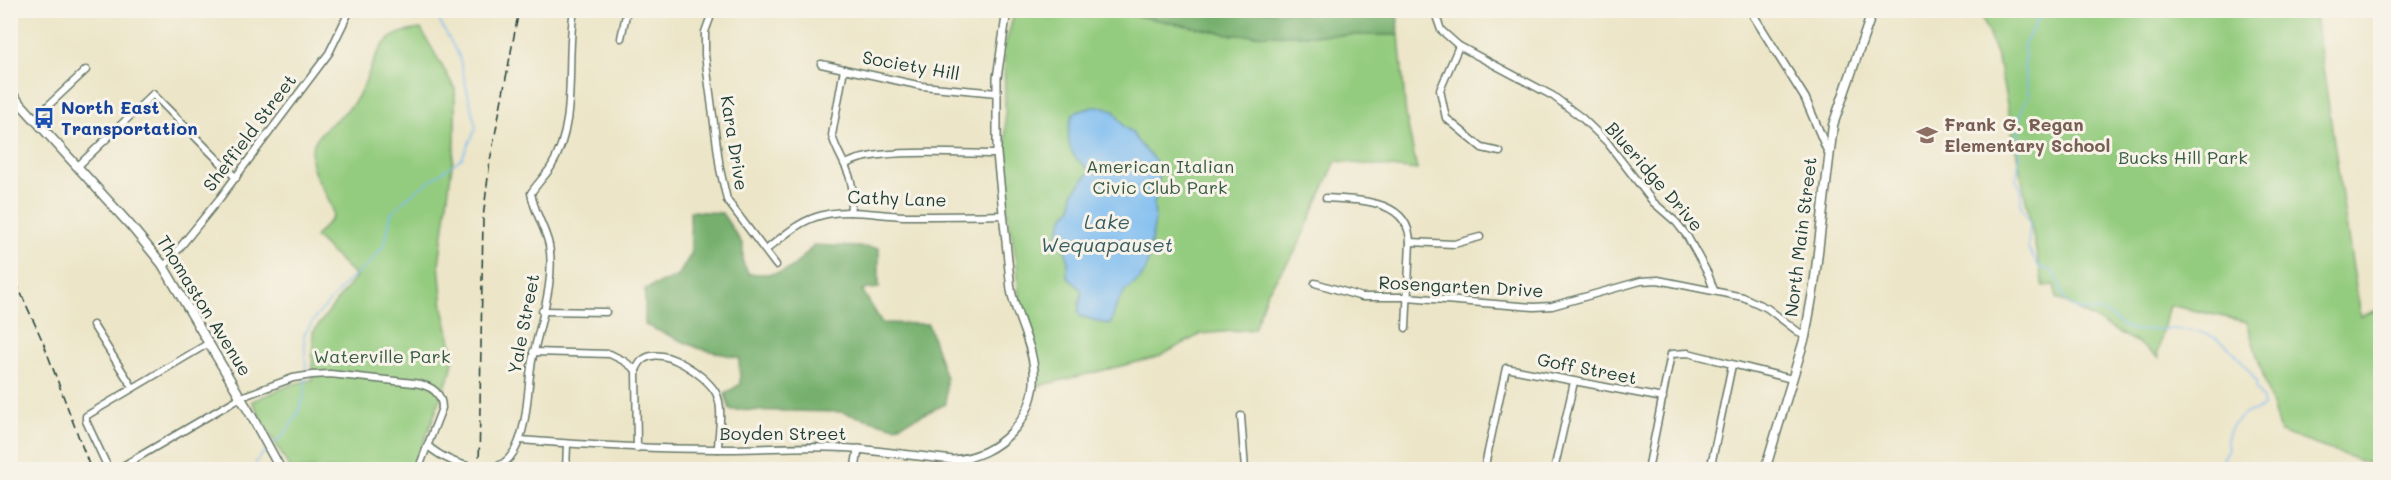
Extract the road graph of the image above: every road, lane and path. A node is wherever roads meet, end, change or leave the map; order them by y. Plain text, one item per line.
1 (350, 10) edge
2 (574, 10) edge
3 (627, 10) edge
4 (713, 10) edge
5 (1007, 10) edge
6 (1434, 10) edge
7 (1750, 10) edge
8 (1874, 10) edge
9 (621, 38) dead end
10 (1459, 46) junction
11 (821, 64) dead end
12 (844, 69) junction
13 (86, 70) dead end
14 (10, 92) edge
15 (997, 93) junction
16 (35, 118) junction
17 (1500, 152) dead end
18 (1828, 152) junction
19 (997, 154) junction
20 (845, 165) junction
21 (78, 166) junction
22 (236, 178) junction
23 (1326, 198) dead end
24 (850, 212) junction
25 (1002, 215) junction
26 (1480, 237) dead end
27 (1410, 242) junction
28 (766, 250) junction
29 (776, 265) dead end
30 (164, 267) junction
31 (1315, 283) dead end
32 (1714, 290) junction
33 (1407, 297) junction
34 (542, 310) junction
35 (606, 312) dead end
36 (93, 325) dead end
37 (1406, 328) dead end
38 (1806, 337) junction
39 (209, 344) junction
40 (534, 352) junction
41 (1732, 365) junction
42 (636, 370) junction
43 (1792, 380) junction
44 (1574, 382) junction
45 (133, 388) junction
46 (241, 397) junction
47 (1663, 398) junction
48 (1241, 416) dead end
49 (520, 440) junction
50 (567, 444) junction
51 (428, 446) junction
52 (637, 448) junction
53 (718, 449) junction
54 (858, 449) junction
55 (499, 468) edge
56 (109, 470) edge
57 (116, 470) edge
58 (281, 470) edge
59 (418, 470) edge
60 (566, 470) edge
61 (855, 470) edge
62 (1245, 470) edge
63 (1484, 470) edge
64 (1554, 470) edge
65 (1648, 470) edge
66 (1710, 470) edge
67 (1765, 470) edge

1 - 22 street, Sheffield Street
2 - 34 street, Yale Street
3 - 9 street
4 - 28 street, Kara Drive
5 - 15 street, Boyden Street
6 - 10 street, Blueridge Drive
7 - 18 street
8 - 18 main road, North Main Street
10 - 17 street
10 - 32 street, Blueridge Drive
11 - 12 street, Society Hill
12 - 15 street, Society Hill
12 - 20 street
13 - 16 street
14 - 16 main road, Thomaston Avenue
15 - 19 street, Boyden Street
16 - 21 main road, Thomaston Avenue
18 - 38 main road, North Main Street
19 - 20 street
19 - 25 street, Boyden Street
20 - 24 street
21 - 22 street
21 - 30 main road, Thomaston Avenue
22 - 30 street, Sheffield Street
23 - 27 street
24 - 25 street, Cathy Lane
24 - 28 street, Cathy Lane
25 - 54 street, Boyden Street
26 - 27 street
27 - 33 street
28 - 29 street, Kara Drive
30 - 39 main road, Thomaston Avenue
31 - 33 street, Rosengarten Drive
32 - 33 street, Rosengarten Drive
32 - 38 street, Rosengarten Drive
33 - 37 street
34 - 35 street
34 - 40 street, Yale Street
36 - 45 street
38 - 43 main road, North Main Street
39 - 45 street
39 - 46 main road, Thomaston Avenue
40 - 42 street
40 - 49 street, Yale Street
41 - 43 street
41 - 47 street
41 - 66 street
42 - 52 street
42 - 53 street
43 - 67 main road, North Main Street
44 - 47 street, Goff Street
44 - 63 street, Goff Street
44 - 64 street
45 - 56 street
46 - 51 street
46 - 57 street
46 - 58 main road, Thomaston Avenue
47 - 65 street
48 - 62 street
49 - 50 street, Boyden Street
49 - 55 street
50 - 52 street, Boyden Street
50 - 60 street
51 - 55 street
51 - 59 street
52 - 53 street, Boyden Street
53 - 54 street, Boyden Street
54 - 61 street

